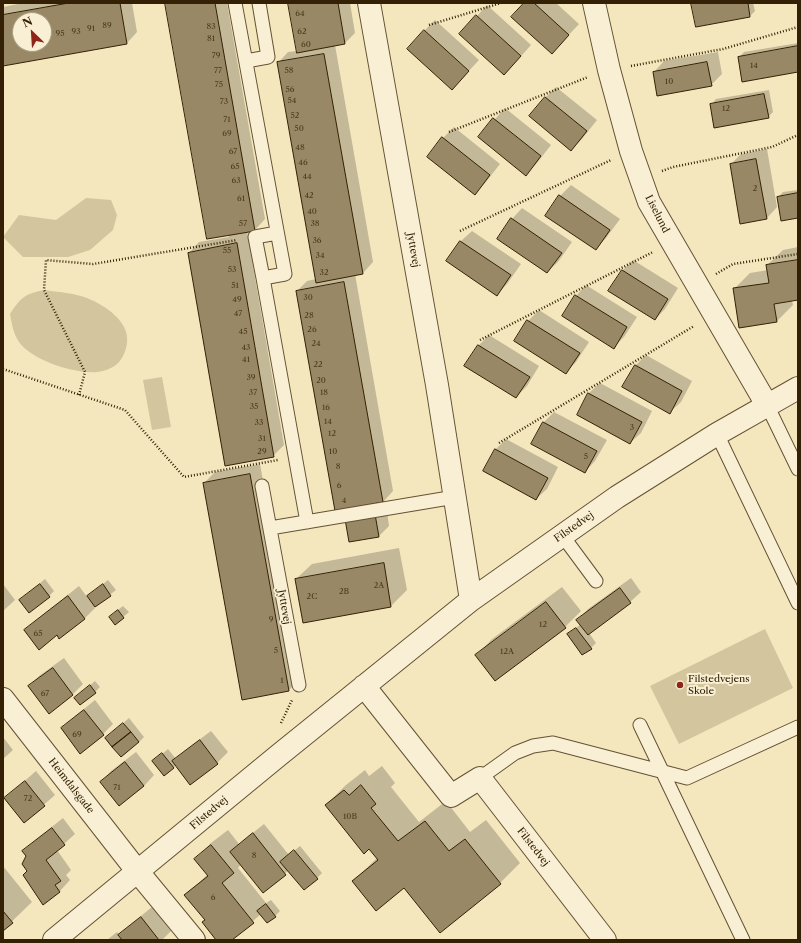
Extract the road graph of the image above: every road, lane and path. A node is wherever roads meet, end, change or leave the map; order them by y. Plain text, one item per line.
1 (235, 3) edge
2 (258, 3) edge
3 (369, 3) edge
4 (502, 3) edge
5 (594, 3) edge
6 (429, 25) dead end
7 (798, 27) edge
8 (246, 61) junction
9 (609, 70) junction
10 (448, 132) dead end
11 (798, 135) edge
12 (631, 151) junction
13 (641, 178) junction
14 (460, 231) dead end
15 (277, 233) junction
16 (255, 237) junction
17 (671, 242) junction
18 (798, 254) edge
19 (263, 278) junction
20 (697, 286) junction
21 (714, 316) junction
22 (480, 340) dead end
23 (3, 369) edge
24 (798, 388) edge
25 (79, 395) junction
26 (767, 405) junction
27 (717, 434) junction
28 (499, 443) dead end
29 (295, 457) junction
30 (798, 469) edge
31 (262, 486) dead end
32 (455, 497) junction
33 (307, 522) junction
34 (270, 528) junction
35 (562, 535) junction
36 (596, 581) dead end
37 (471, 600) junction
38 (798, 603) edge
39 (299, 685) dead end
40 (364, 686) junction
41 (3, 699) edge
42 (640, 725) dead end
43 (798, 727) edge
44 (663, 772) junction
45 (480, 778) junction
46 (138, 872) junction
47 (54, 940) edge
48 (194, 940) edge
49 (605, 940) edge
50 (743, 940) edge

1 - 8 lane
2 - 8 lane
3 - 32 street, Jyttevej
4 - 6 path
5 - 9 street, Liselund
7 - 9 path
8 - 15 lane
9 - 10 path
9 - 12 street, Liselund
11 - 13 path
12 - 13 street, Liselund
12 - 14 path
13 - 17 street, Liselund
15 - 16 lane
15 - 19 lane
16 - 19 lane
16 - 25 path
17 - 20 street, Liselund
17 - 22 path
18 - 20 path
19 - 29 lane
20 - 21 street, Liselund
21 - 26 street, Liselund
21 - 28 path
23 - 25 path
24 - 26 street, Filstedvej
25 - 29 path
26 - 27 street, Filstedvej
26 - 30 lane
27 - 35 street, Filstedvej
27 - 38 lane
29 - 33 lane
31 - 34 lane, Jyttevej
32 - 33 lane
32 - 37 street, Jyttevej
33 - 34 lane
34 - 39 lane, Jyttevej
35 - 36 lane
35 - 37 street, Filstedvej
37 - 40 street, Filstedvej
40 - 45 street
40 - 46 street, Filstedvej
41 - 46 street, Heimdalsgade
42 - 44 lane
43 - 44 lane
44 - 45 lane
44 - 50 lane
45 - 49 street, Filstedvej
46 - 47 street, Filstedvej
46 - 48 street, Heimdalsgade

